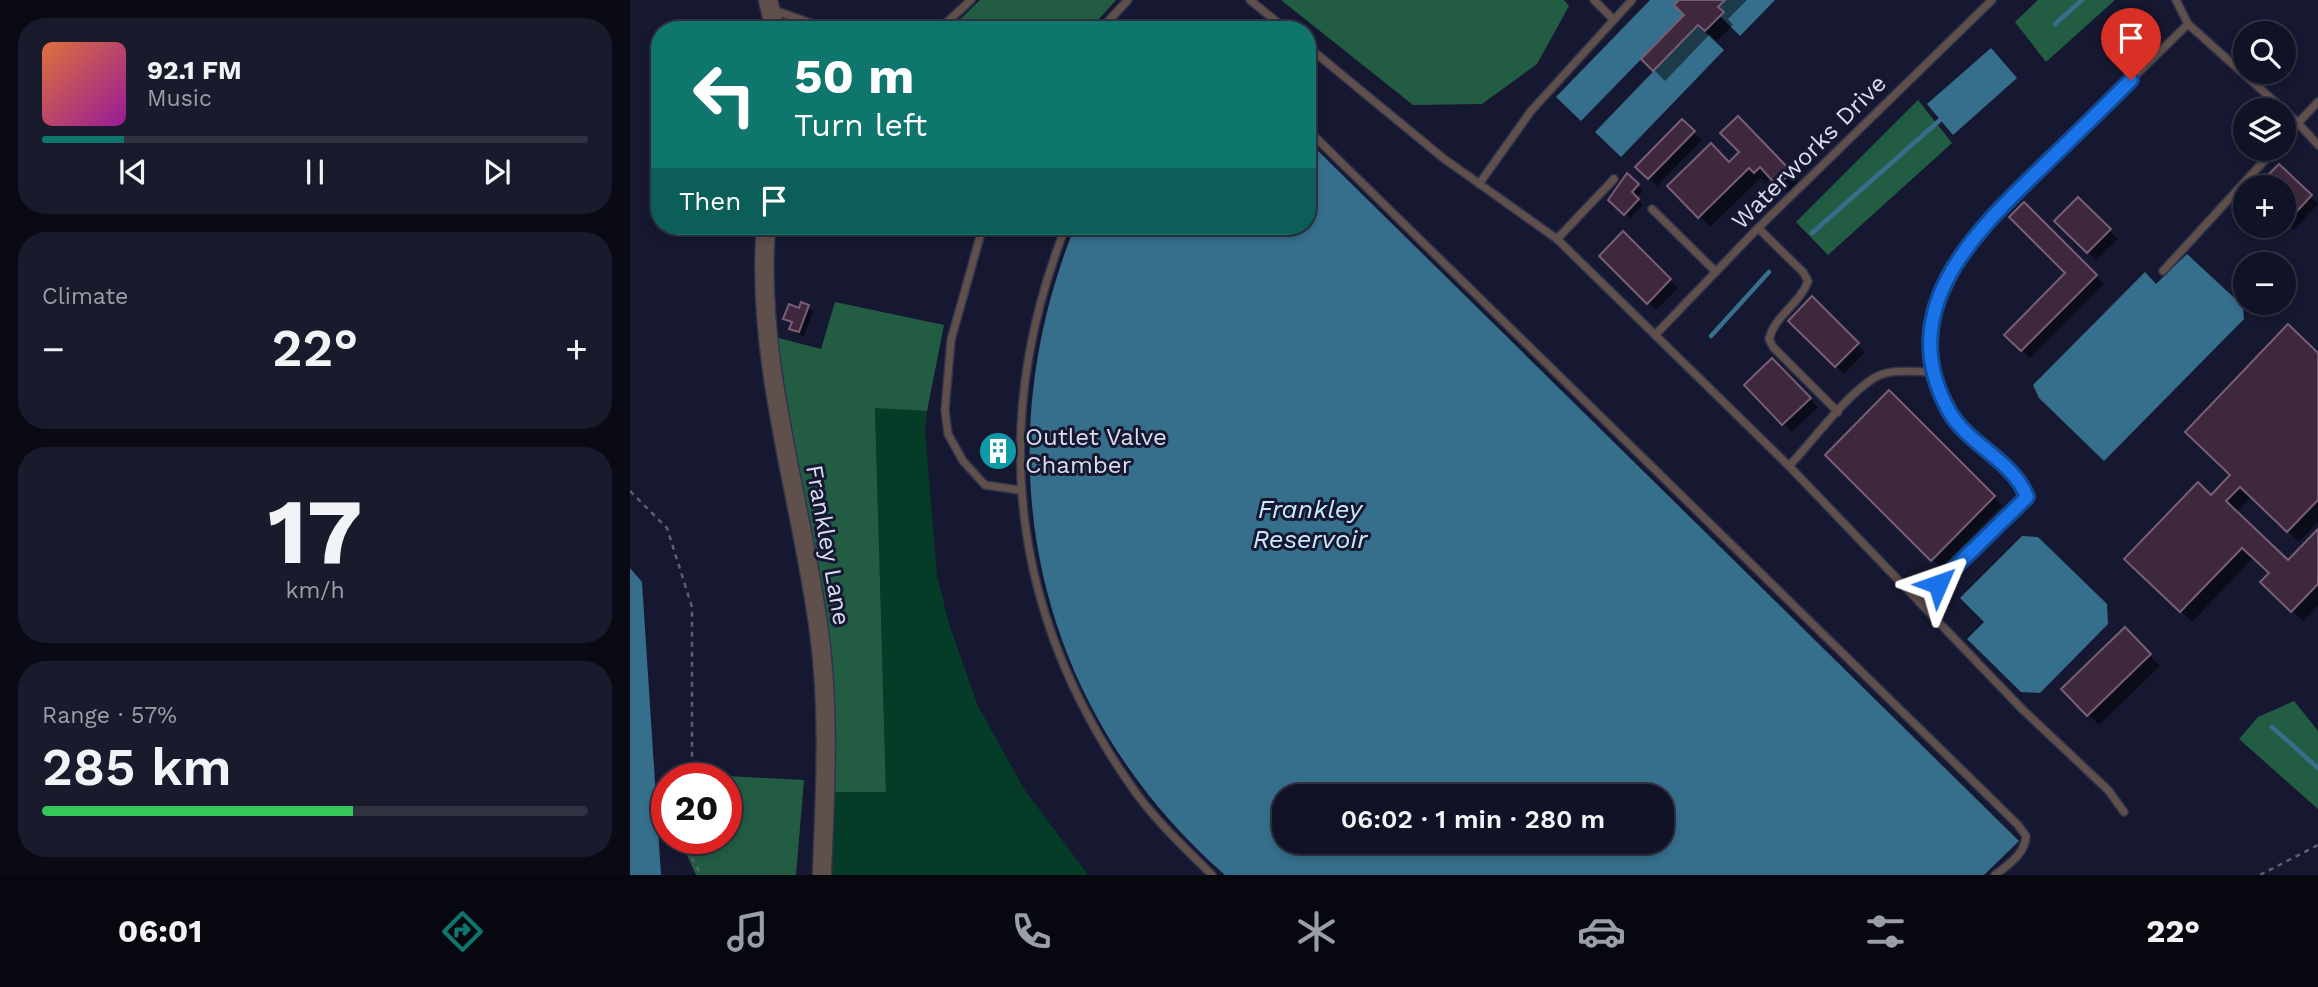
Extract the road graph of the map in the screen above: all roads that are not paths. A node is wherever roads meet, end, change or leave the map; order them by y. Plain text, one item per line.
1 (971, 0) edge
2 (1128, 0) edge
3 (1250, 0) edge
4 (1594, 0) edge
5 (1632, 0) edge
6 (1992, 0) edge
7 (2176, 0) edge
8 (770, 4) edge
9 (1613, 19) junction
10 (809, 21) edge
11 (948, 21) edge
12 (1108, 21) edge
13 (1276, 21) edge
14 (2188, 24) junction
15 (1316, 53) edge
16 (2271, 98) edge
17 (2318, 103) edge
18 (2298, 123) junction
19 (2296, 125) edge
20 (1316, 138) edge
21 (2318, 145) edge
22 (2263, 161) edge
23 (1614, 179) dead end
24 (1479, 184) junction
25 (1652, 209) dead end
26 (1758, 228) junction
27 (765, 235) edge
28 (980, 235) edge
29 (1062, 235) edge
30 (1557, 239) junction
31 (2163, 271) dead end
32 (1716, 272) junction
33 (1656, 334) junction
34 (1934, 372) junction
35 (1838, 412) junction
36 (1789, 466) junction
37 (1019, 490) junction
38 (1919, 602) junction
39 (2124, 812) dead end
40 (822, 875) edge
41 (1212, 875) edge
42 (1995, 875) edge

1 - 11 lane
2 - 12 lane
3 - 13 lane
4 - 9 lane
5 - 9 lane
6 - 26 lane, Waterworks Drive
7 - 14 lane
8 - 10 lane
9 - 24 lane
14 - 16 lane
14 - 34 lane
15 - 24 lane
17 - 18 lane
18 - 19 lane
18 - 21 lane
20 - 42 lane
22 - 31 lane
23 - 30 lane
24 - 30 lane
25 - 32 lane
26 - 32 lane, Waterworks Drive
26 - 35 lane
27 - 40 street, Frankley Lane
28 - 37 lane
29 - 37 lane
30 - 33 lane
32 - 33 lane, Waterworks Drive
33 - 36 lane
34 - 35 lane
34 - 38 lane
35 - 36 lane
36 - 38 lane
37 - 41 lane
38 - 39 lane

